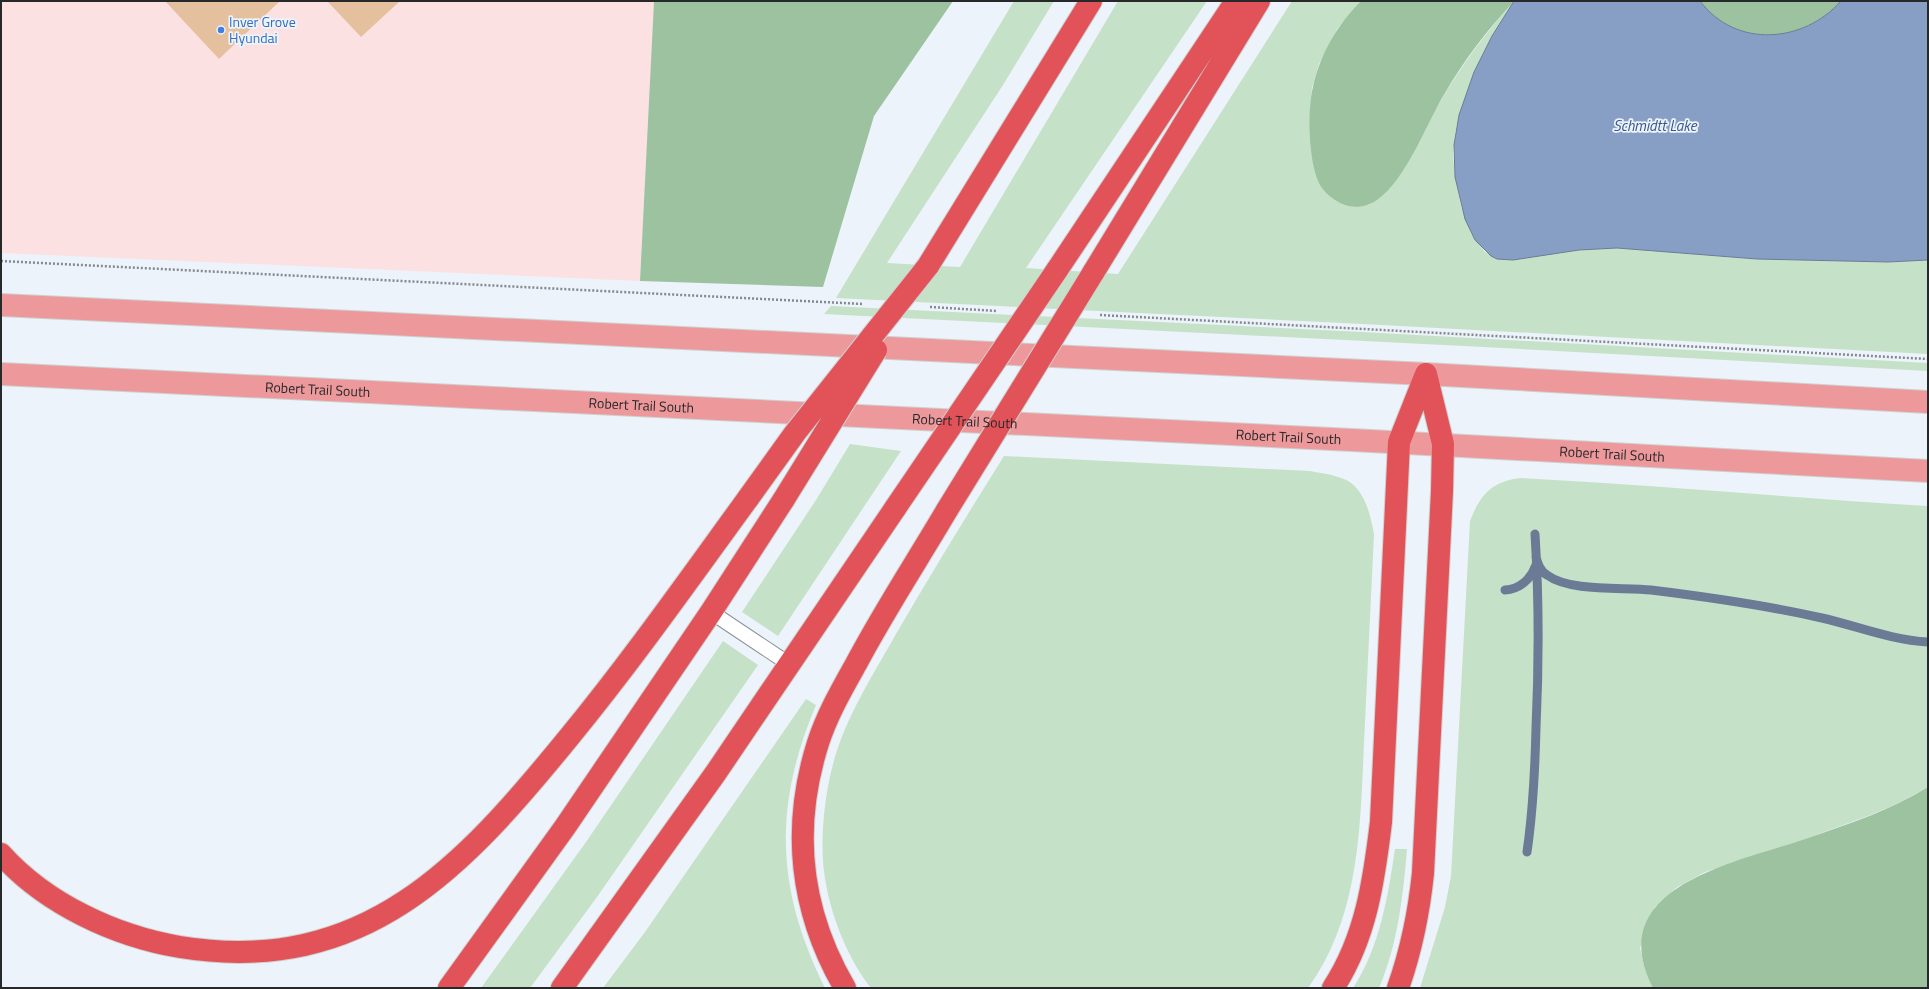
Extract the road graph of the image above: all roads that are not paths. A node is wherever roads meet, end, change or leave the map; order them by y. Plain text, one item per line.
1 (1092, 1) edge
2 (1236, 1) edge
3 (1259, 1) edge
4 (928, 266) junction
5 (1, 305) edge
6 (1, 374) edge
7 (1426, 374) junction
8 (1928, 402) edge
9 (1399, 442) junction
10 (1443, 444) junction
11 (1928, 471) edge
12 (711, 612) junction
13 (789, 664) junction
14 (1, 854) edge
15 (449, 988) edge
16 (562, 988) edge
17 (845, 988) edge
18 (1333, 988) edge
19 (1398, 988) edge

1 - 4 highway
2 - 13 highway, bridge
3 - 17 highway, bridge
4 - 12 highway, bridge
4 - 14 highway, bridge
5 - 7 main road
6 - 9 main road, Robert Trail South
7 - 8 main road
7 - 9 highway
7 - 10 highway
9 - 10 main road, Robert Trail South
9 - 18 highway
10 - 11 main road, Robert Trail South
10 - 19 highway
12 - 13 lane
12 - 15 highway
13 - 16 highway

